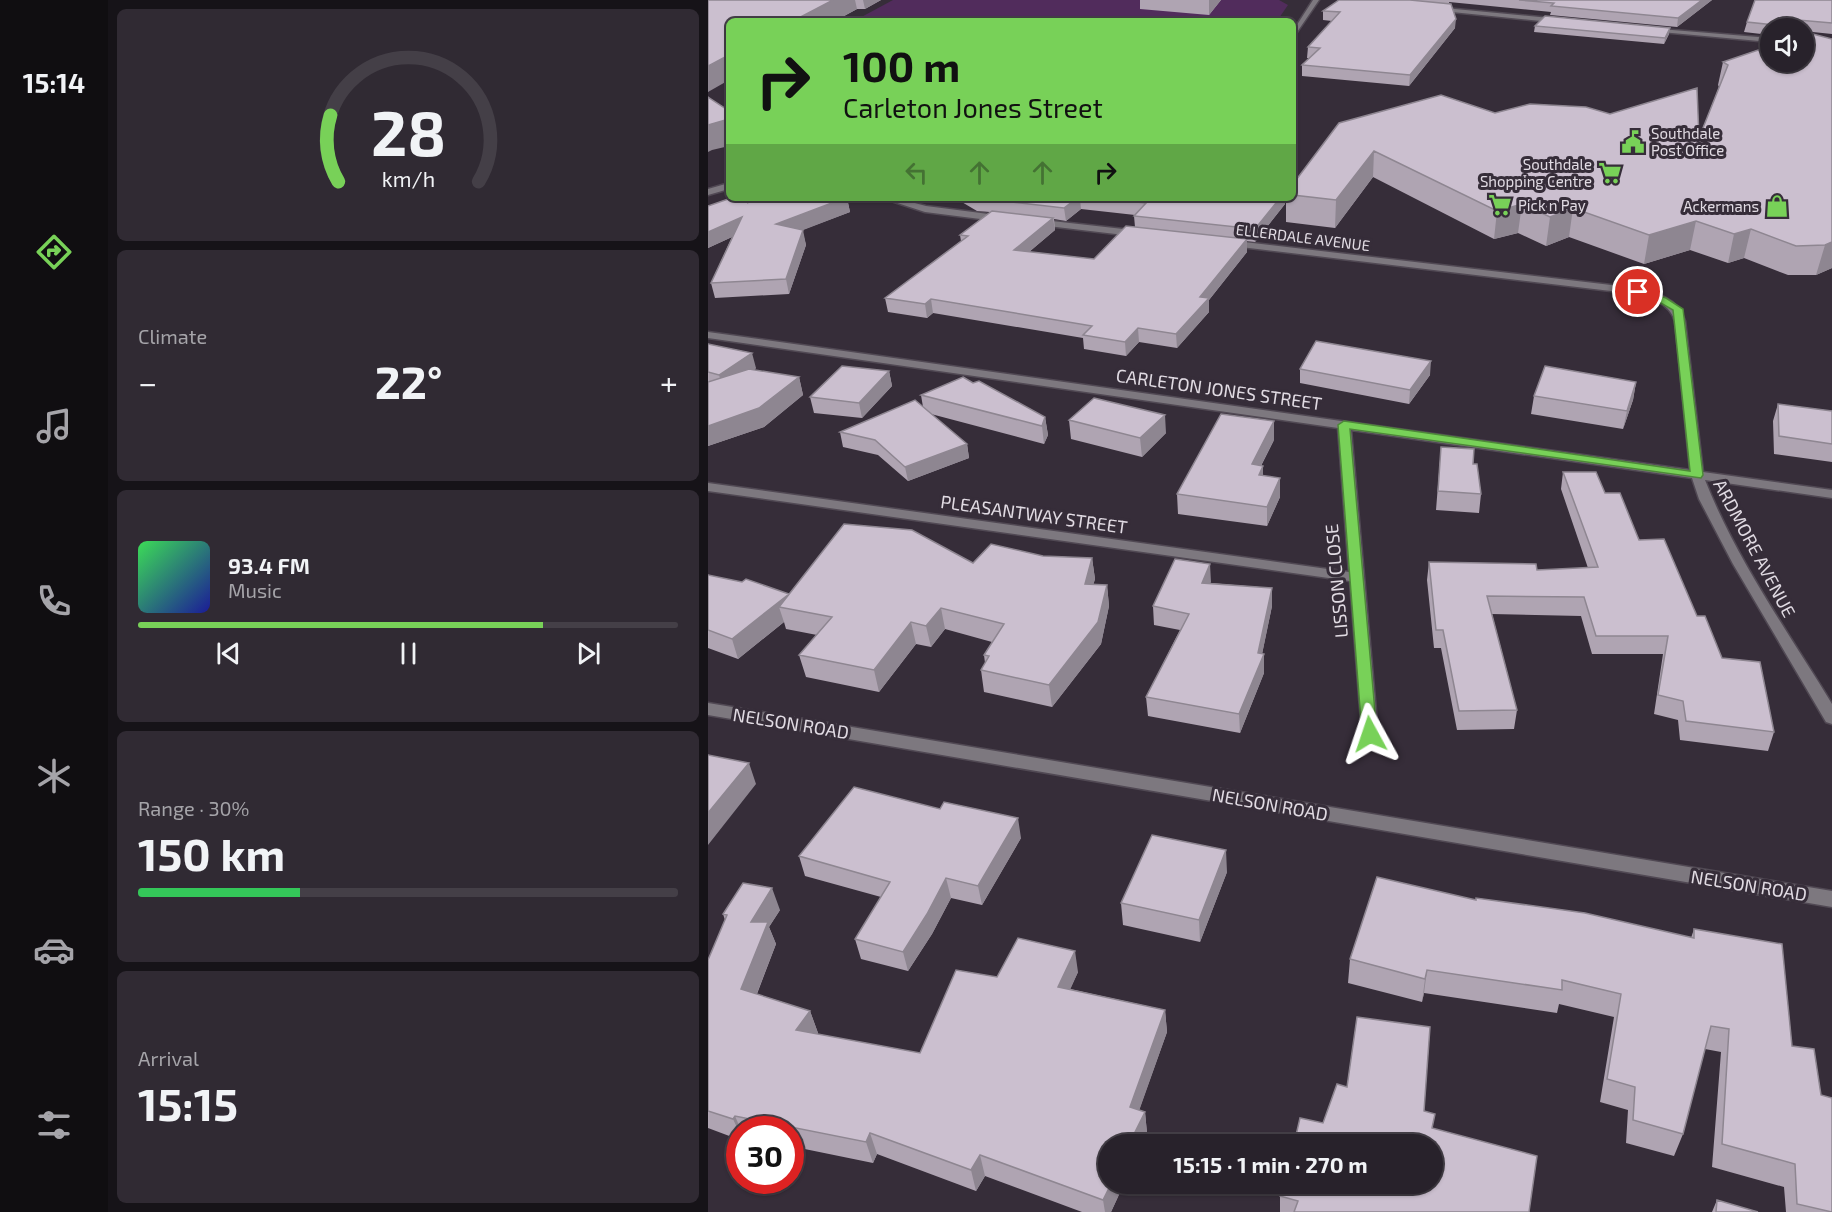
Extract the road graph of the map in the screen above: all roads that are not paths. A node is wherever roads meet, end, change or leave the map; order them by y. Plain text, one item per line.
1 (1316, 0) edge
2 (1428, 9) edge
3 (1565, 21) edge
4 (1644, 28) edge
5 (1296, 31) edge
6 (1760, 39) edge
7 (726, 187) edge
8 (708, 192) edge
9 (894, 201) edge
10 (1149, 235) edge
11 (1219, 242) edge
12 (1678, 309) joint
13 (708, 335) edge
14 (1344, 425) junction
15 (1697, 475) junction
16 (708, 487) edge
17 (1832, 494) edge
18 (1355, 578) junction
19 (708, 709) edge
20 (1832, 718) edge
21 (1370, 734) dead end
22 (1832, 898) edge

1 - 5 street
2 - 3 street
4 - 6 street
7 - 8 street
9 - 10 street
11 - 12 street, ELLERDALE AVENUE
12 - 15 street, ARDMORE AVENUE
13 - 14 street, CARLETON JONES STREET
14 - 15 street, CARLETON JONES STREET
14 - 18 street, LISSON CLOSE
15 - 17 street, CARLETON JONES STREET
15 - 20 street, ARDMORE AVENUE
16 - 18 street, PLEASANTWAY STREET
18 - 21 street, LISSON CLOSE
19 - 22 street, NELSON ROAD

